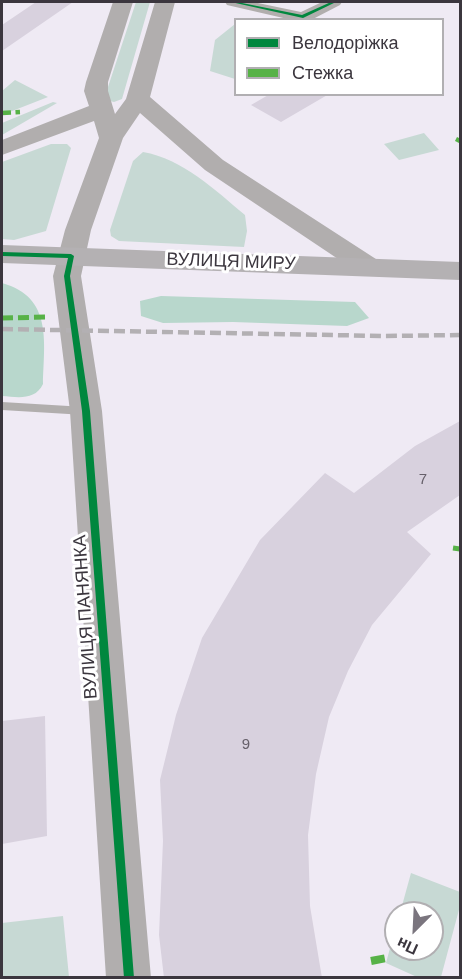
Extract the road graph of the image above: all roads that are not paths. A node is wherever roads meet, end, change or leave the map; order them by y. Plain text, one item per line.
1 (123, 2) edge
2 (165, 2) edge
3 (232, 2) edge
4 (334, 2) edge
5 (308, 18) edge
6 (138, 99) junction
7 (102, 109) junction
8 (111, 138) junction
9 (2, 148) edge
10 (2, 254) edge
11 (71, 256) junction
12 (369, 267) junction
13 (460, 271) edge
14 (2, 406) edge
15 (86, 411) junction
16 (129, 978) edge

1 - 7 main road
2 - 6 main road, ВУЛИЦЯ ПАНЯНКА
3 - 5 street
4 - 5 street
6 - 8 main road, ВУЛИЦЯ ПАНЯНКА
6 - 12 main road
7 - 8 main road
7 - 9 main road
8 - 11 main road, ВУЛИЦЯ ПАНЯНКА
10 - 11 main road, ВУЛИЦЯ МИРУ
11 - 12 main road, ВУЛИЦЯ МИРУ
11 - 15 main road, ВУЛИЦЯ ПАНЯНКА
12 - 13 main road, ВУЛИЦЯ МИРУ
14 - 15 lane
15 - 16 main road, ВУЛИЦЯ ПАНЯНКА

